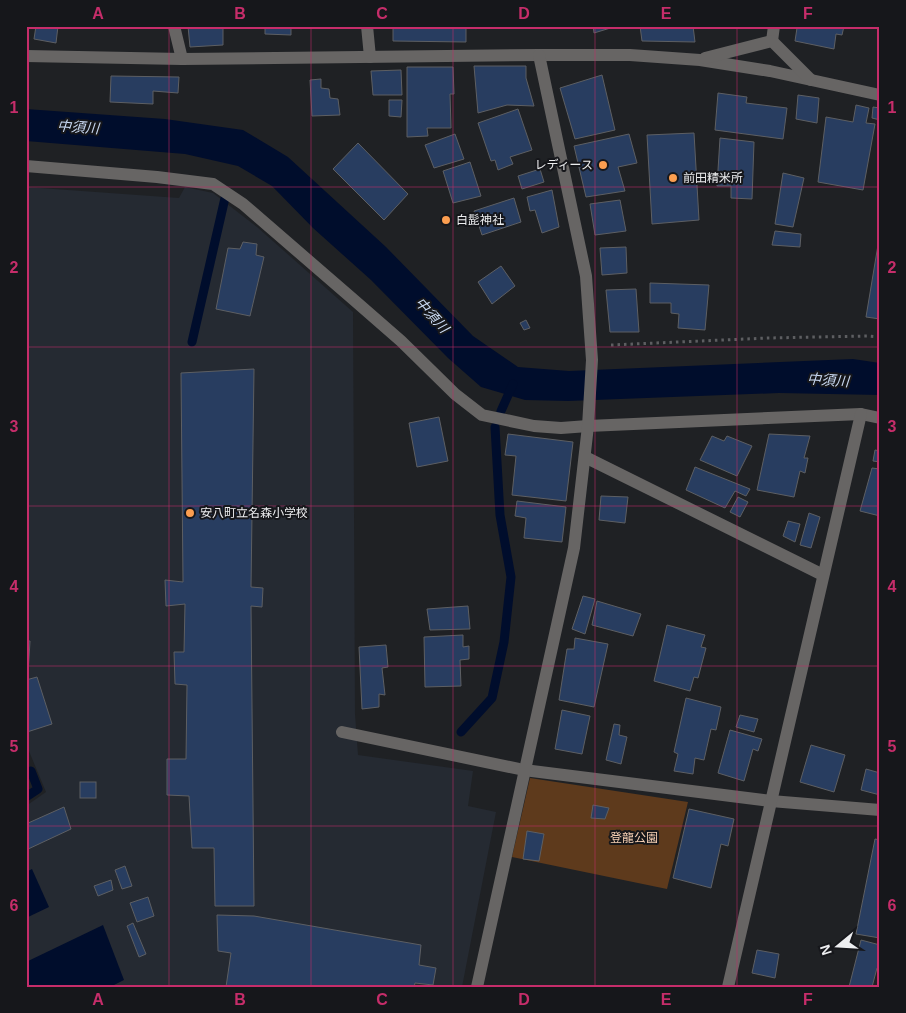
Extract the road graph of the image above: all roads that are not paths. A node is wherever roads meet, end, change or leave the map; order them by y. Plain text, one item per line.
1 (174, 26) edge
2 (367, 26) edge
3 (774, 26) edge
4 (772, 41) junction
5 (539, 54) junction
6 (26, 56) edge
7 (370, 56) junction
8 (182, 59) junction
9 (700, 60) junction
10 (812, 80) junction
11 (880, 95) edge
12 (26, 166) edge
13 (860, 414) junction
14 (880, 418) edge
15 (588, 426) junction
16 (585, 457) junction
17 (824, 575) junction
18 (342, 732) dead end
19 (524, 770) junction
20 (771, 801) junction
21 (880, 810) edge
22 (477, 987) edge
23 (728, 987) edge

1 - 8 street
2 - 7 street
3 - 4 street
4 - 9 street
4 - 10 street
5 - 7 street
5 - 9 street
5 - 15 street
6 - 8 street
7 - 8 street
9 - 10 street
10 - 11 street
12 - 15 street
13 - 14 street
13 - 15 street
13 - 17 street
15 - 16 street
16 - 17 street
16 - 19 street
17 - 20 street
18 - 19 street
19 - 20 street
19 - 22 street
20 - 21 street
20 - 23 street

